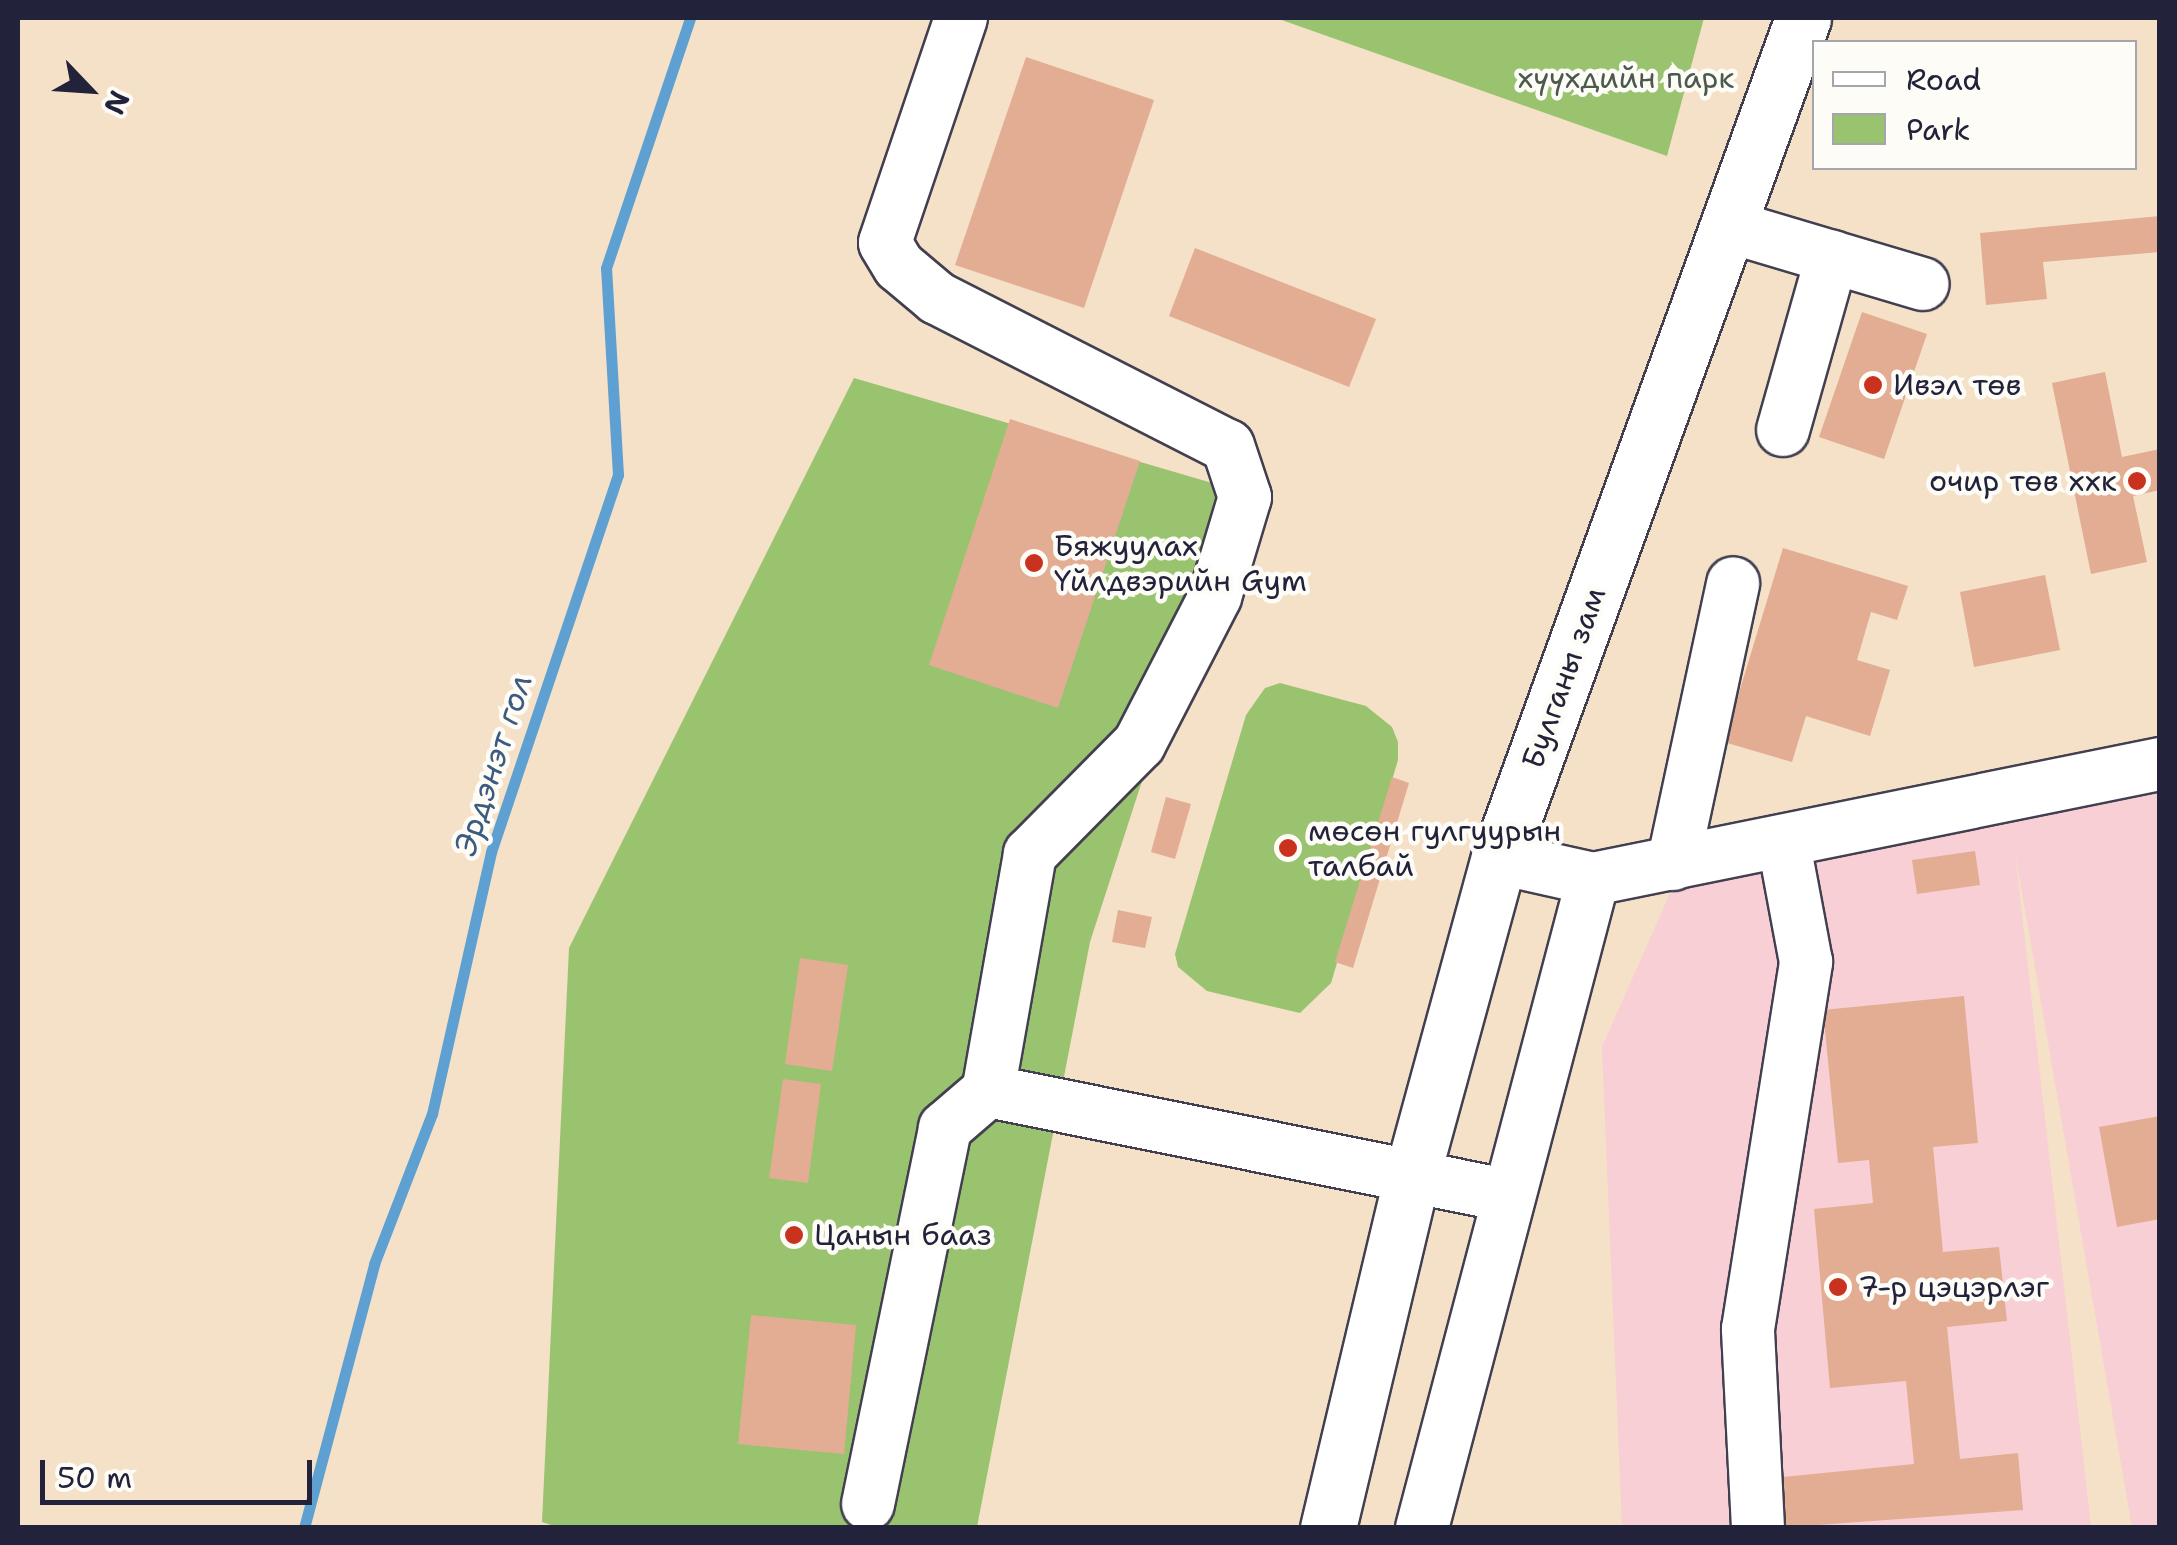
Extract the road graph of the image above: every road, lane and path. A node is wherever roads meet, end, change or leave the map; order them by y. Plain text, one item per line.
1 (961, 18) edge
2 (1803, 18) edge
3 (1728, 226) junction
4 (1832, 257) junction
5 (1923, 284) dead end
6 (1783, 430) dead end
7 (1732, 583) dead end
8 (2160, 764) edge
9 (1784, 844) junction
10 (1499, 858) junction
11 (1673, 864) junction
12 (1592, 879) junction
13 (988, 1090) junction
14 (1411, 1179) junction
15 (1505, 1195) junction
16 (868, 1504) dead end
17 (1328, 1528) edge
18 (1422, 1528) edge
19 (1758, 1528) edge

1 - 13 street
2 - 3 highway, Булганы зам
3 - 4 street
3 - 10 highway, Булганы зам
4 - 5 street
4 - 6 street
7 - 11 street
8 - 9 street
9 - 11 street
9 - 19 street
10 - 12 street
10 - 14 highway, Булганы зам
11 - 12 street
12 - 15 street
13 - 14 street
13 - 16 street
14 - 15 street
14 - 17 highway, Булганы зам
15 - 18 street

